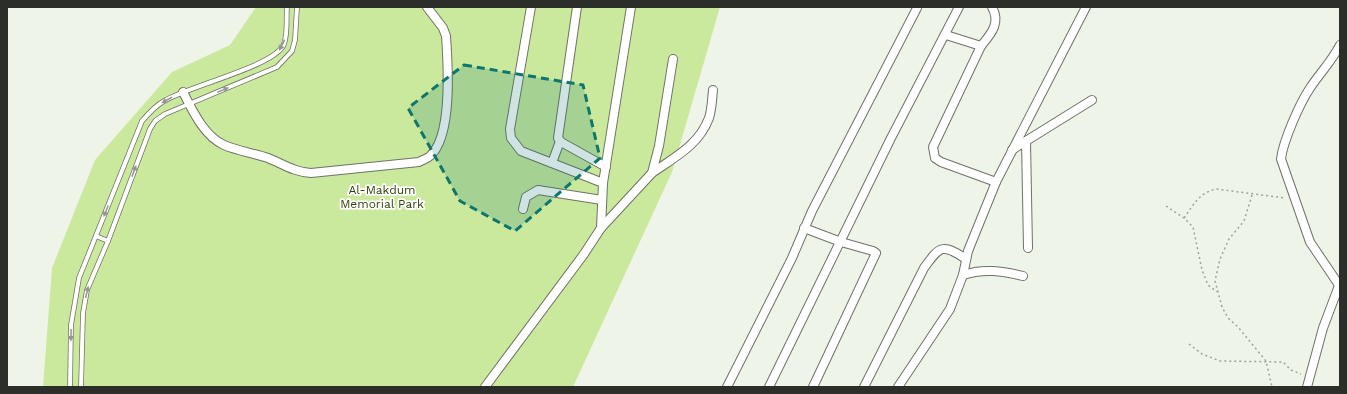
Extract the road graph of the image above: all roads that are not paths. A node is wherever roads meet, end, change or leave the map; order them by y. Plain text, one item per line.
1 (287, 7) edge
2 (297, 7) edge
3 (427, 7) edge
4 (531, 7) edge
5 (577, 7) edge
6 (631, 7) edge
7 (959, 7) edge
8 (992, 7) edge
9 (1086, 7) edge
10 (917, 8) dead end
11 (946, 35) junction
12 (1340, 45) edge
13 (981, 46) junction
14 (673, 59) dead end
15 (713, 90) dead end
16 (183, 92) junction
17 (1092, 100) dead end
18 (189, 104) junction
19 (560, 141) junction
20 (1026, 142) junction
21 (1012, 150) junction
22 (552, 163) junction
23 (606, 167) junction
24 (652, 173) junction
25 (996, 182) junction
26 (603, 183) junction
27 (602, 200) junction
28 (523, 209) dead end
29 (601, 228) junction
30 (804, 228) junction
31 (96, 236) junction
32 (108, 241) junction
33 (841, 242) junction
34 (1028, 248) dead end
35 (966, 259) junction
36 (963, 275) junction
37 (1023, 276) dead end
38 (1340, 284) edge
39 (70, 387) edge
40 (81, 387) edge
41 (485, 387) edge
42 (727, 387) edge
43 (769, 387) edge
44 (814, 387) edge
45 (864, 387) edge
46 (898, 387) edge
47 (1307, 387) edge

1 -> 16 lane
18 -> 2 lane
3 - 18 street
4 - 22 street
5 - 19 street
6 - 23 street
7 - 11 street
8 - 13 street
9 - 21 street
10 - 30 street
11 - 13 street
11 - 33 street
12 - 38 street
13 - 25 street
14 - 24 street
15 - 24 street
16 - 18 street
16 -> 31 lane
17 - 20 street
32 -> 18 lane
19 - 22 street
19 - 23 street
20 - 21 street
20 - 34 street
21 - 25 street
22 - 26 street
23 - 26 street
24 - 29 street
25 - 35 street
26 - 27 street
27 - 28 street
27 - 29 street
29 - 41 street
30 - 33 street
30 - 42 street
31 - 32 lane
31 -> 39 lane
40 -> 32 lane
33 - 43 street
33 - 44 street
35 - 36 street
35 - 45 street
36 - 37 street
36 - 46 street
38 - 47 street

